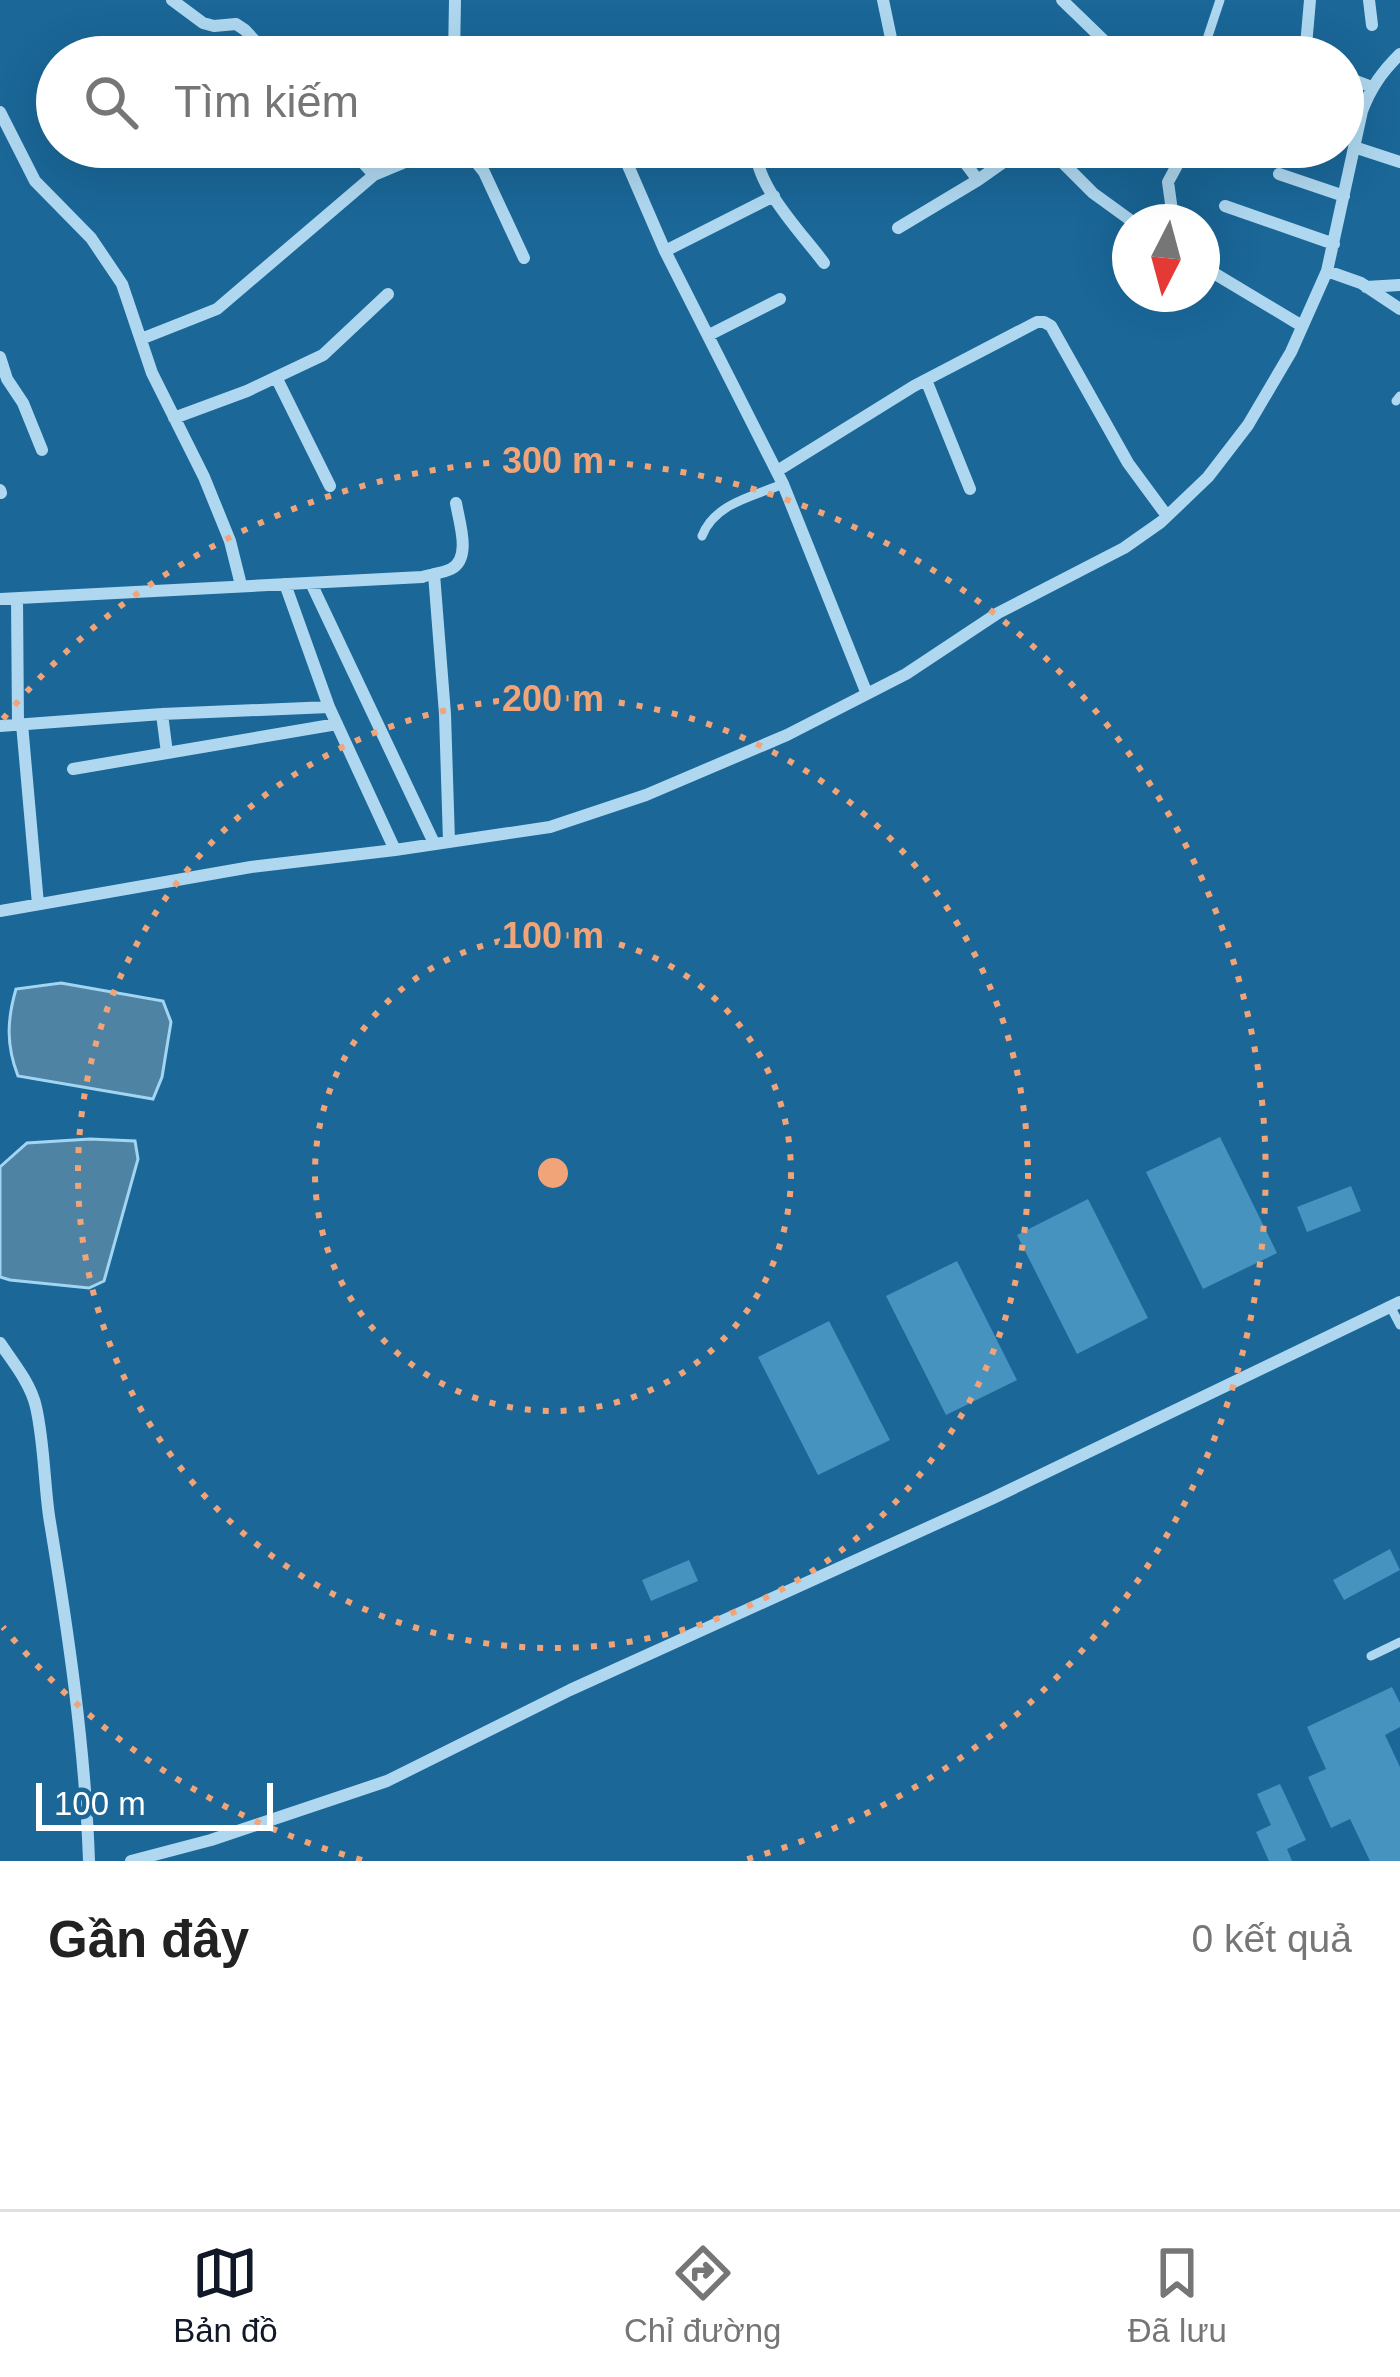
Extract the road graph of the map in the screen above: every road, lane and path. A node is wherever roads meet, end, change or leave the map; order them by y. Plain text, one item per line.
1 (172, 0) edge
2 (455, 0) edge
3 (883, 0) edge
4 (1062, 0) edge
5 (1220, 0) edge
6 (1310, 0) edge
7 (1369, 0) edge
8 (1372, 25) dead end
9 (251, 36) edge
10 (454, 36) edge
11 (891, 36) edge
12 (1099, 36) edge
13 (1208, 36) edge
14 (1307, 36) edge
15 (1400, 54) edge
16 (1364, 84) edge
17 (1372, 87) junction
18 (1364, 107) edge
19 (0, 112) edge
20 (1364, 150) edge
21 (1400, 162) edge
22 (368, 168) edge
23 (391, 168) edge
24 (481, 168) edge
25 (629, 168) edge
26 (758, 168) edge
27 (969, 168) edge
28 (995, 168) edge
29 (1068, 168) edge
30 (1176, 168) edge
31 (1350, 168) edge
32 (1279, 174) dead end
33 (374, 175) junction
34 (978, 180) junction
35 (774, 196) junction
36 (1344, 196) junction
37 (1171, 204) edge
38 (1112, 206) edge
39 (1225, 206) dead end
40 (898, 228) dead end
41 (1334, 244) junction
42 (665, 251) junction
43 (524, 258) dead end
44 (824, 263) dead end
45 (1327, 271) junction
46 (1220, 277) edge
47 (1400, 285) edge
48 (1366, 286) junction
49 (388, 294) dead end
50 (780, 298) dead end
51 (1400, 309) edge
52 (1302, 326) junction
53 (709, 334) junction
54 (141, 339) junction
55 (0, 357) edge
56 (276, 377) junction
57 (926, 380) junction
58 (174, 418) junction
59 (42, 450) dead end
60 (780, 477) junction
61 (330, 486) dead end
62 (970, 489) dead end
63 (456, 503) dead end
64 (1167, 516) junction
65 (702, 536) dead end
66 (434, 574) junction
67 (311, 583) junction
68 (285, 584) junction
69 (241, 585) junction
70 (0, 599) edge
71 (16, 599) junction
72 (866, 694) junction
73 (329, 707) junction
74 (162, 714) junction
75 (20, 724) junction
76 (337, 724) junction
77 (0, 726) edge
78 (167, 753) junction
79 (73, 770) dead end
80 (441, 842) junction
81 (395, 850) junction
82 (38, 904) junction
83 (0, 910) edge
84 (1395, 1304) edge
85 (1400, 1325) edge
86 (0, 1343) edge
87 (1400, 1642) edge
88 (1372, 1656) dead end
89 (89, 1861) edge
90 (131, 1861) edge

1 - 9 street
2 - 10 street
3 - 11 street
4 - 12 street
5 - 13 lane
6 - 14 street
7 - 8 street
15 - 17 street
16 - 17 street
17 - 18 street
19 - 54 street
20 - 21 street
22 - 33 street
23 - 33 street
24 - 43 street
25 - 42 street
26 - 35 street
27 - 34 street
28 - 34 street
29 - 38 street
30 - 37 street
31 - 36 street
32 - 36 street
33 - 54 street
34 - 40 street
35 - 42 street
35 - 44 street
36 - 41 street
39 - 41 street
41 - 45 street
42 - 53 street
45 - 48 street
45 - 52 street
46 - 52 street
47 - 48 street
48 - 51 street
49 - 56 street
50 - 53 street
52 - 64 street
53 - 60 street
54 - 58 street
55 - 59 street
56 - 58 street
56 - 61 street
57 - 60 street
57 - 62 street
57 - 64 street
58 - 69 street
60 - 65 lane
60 - 72 street
63 - 66 street
64 - 72 street
66 - 67 street
66 - 80 street
67 - 68 street
67 - 80 street
68 - 69 street
68 - 73 street
69 - 71 street
70 - 71 street
71 - 75 street
72 - 80 street
73 - 74 street
73 - 76 street
74 - 75 street
74 - 78 street
75 - 77 street
75 - 82 street
76 - 78 street
76 - 81 street
78 - 79 street
80 - 81 street
81 - 82 street
82 - 83 street
84 - 85 lane
84 - 90 street
86 - 89 street
87 - 88 lane

